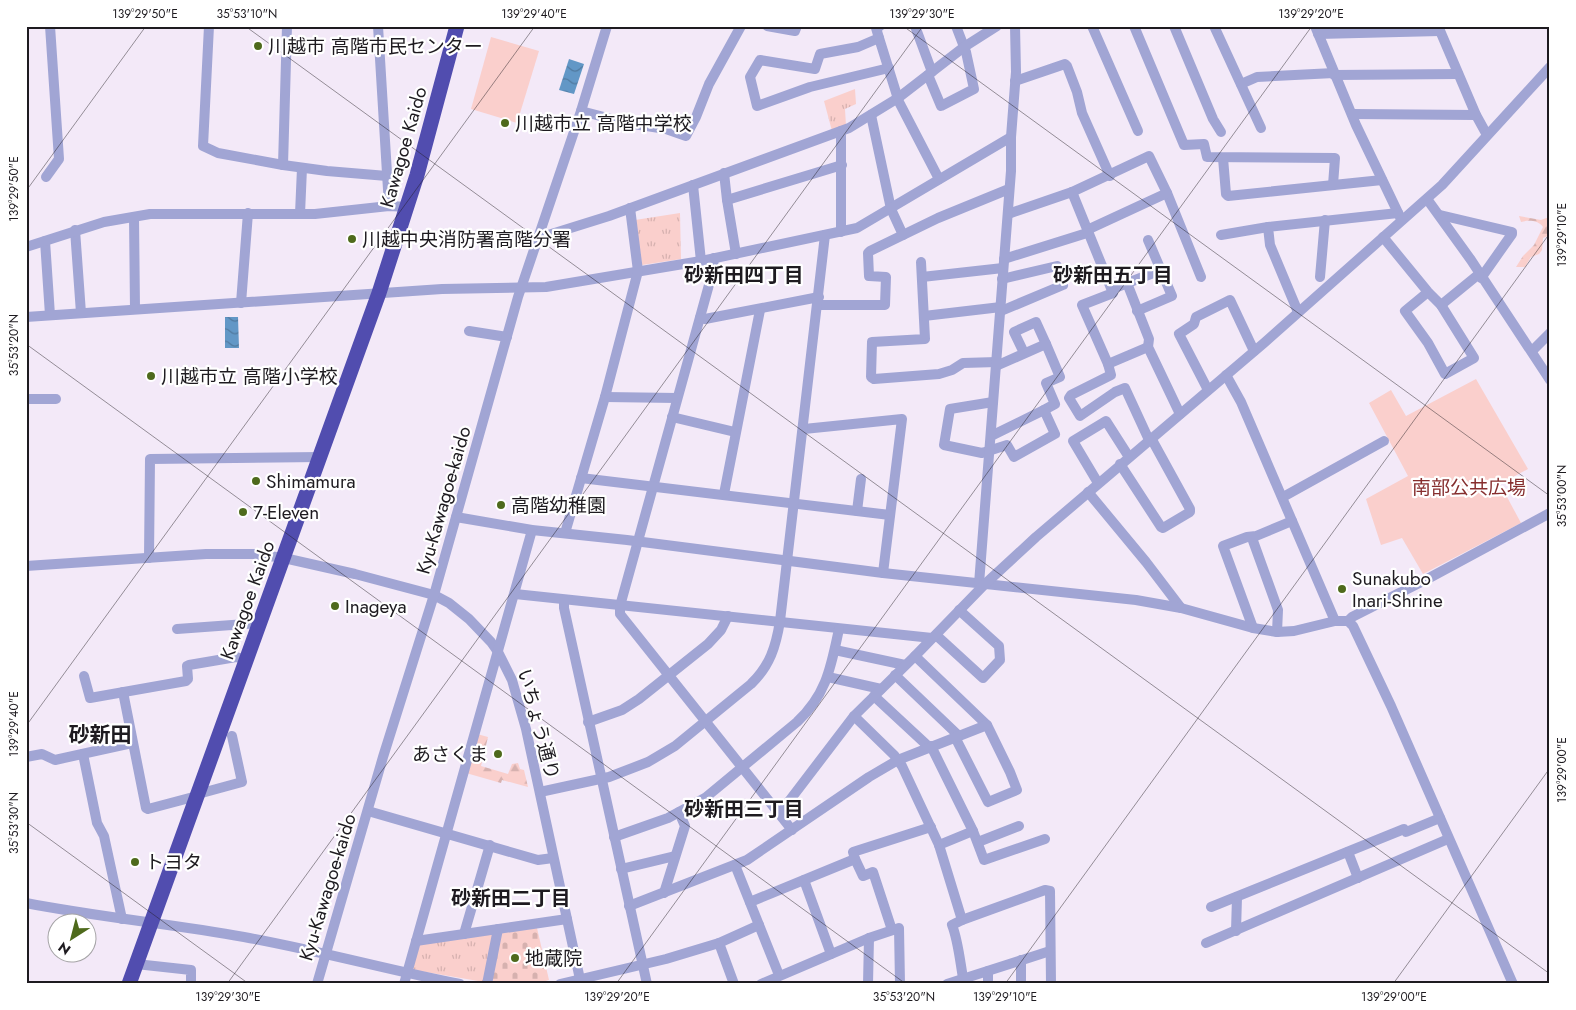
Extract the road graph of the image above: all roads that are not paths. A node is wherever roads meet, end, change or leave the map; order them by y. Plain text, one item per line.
1 (50, 26) edge
2 (210, 26) edge
3 (287, 26) edge
4 (378, 26) edge
5 (457, 26) edge
6 (607, 26) edge
7 (741, 26) edge
8 (767, 26) edge
9 (797, 26) edge
10 (880, 26) edge
11 (915, 26) edge
12 (956, 26) edge
13 (997, 26) edge
14 (1014, 26) edge
15 (1092, 26) edge
16 (1134, 26) edge
17 (1174, 26) edge
18 (1214, 26) edge
19 (1439, 28) edge
20 (1316, 30) edge
21 (879, 38) junction
22 (964, 47) junction
23 (889, 68) junction
24 (1550, 68) edge
25 (930, 74) junction
26 (1334, 74) junction
27 (1458, 74) junction
28 (1015, 81) junction
29 (1241, 84) junction
30 (898, 98) junction
31 (581, 111) junction
32 (1352, 114) junction
33 (871, 115) junction
34 (1476, 115) junction
35 (1261, 128) dead end
36 (841, 131) junction
37 (1138, 131) dead end
38 (1221, 132) dead end
39 (1487, 135) junction
40 (1011, 137) junction
41 (1223, 158) junction
42 (283, 165) junction
43 (842, 165) junction
44 (302, 168) junction
45 (724, 173) junction
46 (387, 176) junction
47 (1110, 176) junction
48 (46, 177) dead end
49 (938, 180) junction
50 (1382, 180) junction
51 (693, 185) junction
52 (1333, 185) junction
53 (1009, 189) junction
54 (1072, 192) junction
55 (1167, 193) junction
56 (1427, 199) junction
57 (727, 200) junction
58 (389, 206) junction
59 (408, 207) junction
60 (630, 208) junction
61 (891, 209) junction
62 (248, 213) junction
63 (300, 214) junction
64 (1008, 214) junction
65 (1440, 215) junction
66 (1400, 216) junction
67 (134, 217) junction
68 (1325, 220) junction
69 (1268, 226) junction
70 (75, 230) junction
71 (841, 232) junction
72 (1087, 232) junction
73 (540, 234) junction
74 (902, 235) junction
75 (1221, 235) dead end
76 (825, 236) junction
77 (1383, 237) junction
78 (1148, 240) dead end
79 (45, 241) junction
80 (26, 247) edge
81 (736, 254) junction
82 (714, 258) junction
83 (701, 261) junction
84 (921, 262) dead end
85 (1003, 263) junction
86 (1162, 270) junction
87 (638, 271) junction
88 (1480, 276) junction
89 (922, 277) junction
90 (1201, 277) dead end
91 (1320, 277) dead end
92 (1002, 279) junction
93 (1127, 283) junction
94 (521, 287) junction
95 (1112, 289) junction
96 (1428, 292) junction
97 (379, 293) junction
98 (819, 301) junction
99 (241, 303) junction
100 (1441, 305) junction
101 (135, 309) junction
102 (1001, 309) junction
103 (760, 310) junction
104 (1137, 311) junction
105 (1298, 312) junction
106 (81, 313) junction
107 (50, 315) junction
108 (924, 316) junction
109 (26, 317) edge
110 (700, 318) junction
111 (470, 331) dead end
112 (1550, 333) edge
113 (507, 337) junction
114 (1046, 344) junction
115 (1148, 346) junction
116 (1254, 350) junction
117 (1532, 351) junction
118 (1024, 354) junction
119 (996, 364) junction
120 (1108, 364) junction
121 (1226, 375) junction
122 (1550, 380) edge
123 (1208, 390) junction
124 (605, 397) junction
125 (26, 398) edge
126 (677, 398) junction
127 (56, 400) dead end
128 (994, 402) junction
129 (1044, 410) junction
130 (1180, 414) junction
131 (672, 416) junction
132 (804, 429) junction
133 (735, 432) junction
134 (991, 436) junction
135 (1150, 439) junction
136 (1384, 441) dead end
137 (990, 451) junction
138 (320, 457) junction
139 (1129, 457) junction
140 (1120, 464) junction
141 (581, 478) junction
142 (861, 479) dead end
143 (1098, 483) junction
144 (653, 486) junction
145 (1088, 492) junction
146 (724, 494) junction
147 (1283, 498) junction
148 (794, 503) junction
149 (857, 511) junction
150 (1550, 514) edge
151 (890, 515) junction
152 (456, 518) junction
153 (1292, 521) junction
154 (532, 530) junction
155 (565, 533) junction
156 (1252, 538) junction
157 (638, 541) junction
158 (149, 558) junction
159 (284, 558) junction
160 (787, 561) junction
161 (26, 566) edge
162 (883, 574) junction
163 (981, 585) junction
164 (515, 594) junction
165 (434, 595) junction
166 (564, 600) junction
167 (620, 606) junction
168 (1181, 608) junction
169 (959, 610) junction
170 (728, 616) junction
171 (780, 621) junction
172 (1335, 621) junction
173 (1348, 621) junction
174 (260, 623) junction
175 (1253, 628) junction
176 (177, 629) dead end
177 (839, 629) junction
178 (1277, 632) junction
179 (934, 636) junction
180 (835, 650) junction
181 (498, 652) junction
182 (915, 656) junction
183 (247, 660) junction
184 (905, 665) junction
185 (669, 675) junction
186 (84, 676) dead end
187 (895, 676) junction
188 (828, 677) junction
189 (123, 692) junction
190 (878, 692) junction
191 (854, 716) junction
192 (705, 721) junction
193 (588, 722) junction
194 (987, 725) junction
195 (232, 736) dead end
196 (957, 737) junction
197 (132, 743) junction
198 (930, 746) junction
199 (83, 754) junction
200 (26, 757) edge
201 (898, 760) junction
202 (743, 767) junction
203 (602, 778) junction
204 (540, 792) junction
205 (197, 795) junction
206 (368, 811) junction
207 (679, 812) junction
208 (780, 813) junction
209 (1440, 818) junction
210 (1019, 826) dead end
211 (931, 827) junction
212 (792, 830) junction
213 (973, 831) junction
214 (447, 833) junction
215 (614, 836) junction
216 (1045, 839) dead end
217 (1448, 839) junction
218 (978, 842) junction
219 (490, 845) junction
220 (939, 845) junction
221 (1348, 852) junction
222 (675, 856) junction
223 (553, 858) junction
224 (855, 859) junction
225 (735, 865) junction
226 (621, 868) junction
227 (1358, 878) junction
228 (804, 880) junction
229 (664, 892) junction
230 (1237, 897) junction
231 (750, 902) junction
232 (26, 903) edge
233 (629, 906) junction
234 (1211, 907) dead end
235 (122, 919) junction
236 (567, 919) junction
237 (962, 920) junction
238 (151, 922) junction
239 (759, 925) junction
240 (498, 929) junction
241 (892, 930) junction
242 (1236, 931) junction
243 (464, 934) junction
244 (869, 938) junction
245 (416, 941) junction
246 (718, 943) junction
247 (1206, 944) dead end
248 (1050, 951) junction
249 (326, 954) junction
250 (831, 954) junction
251 (1021, 960) junction
252 (136, 964) junction
253 (642, 965) junction
254 (988, 971) junction
255 (779, 975) junction
256 (963, 978) junction
257 (405, 979) edge
258 (580, 981) edge
259 (129, 984) edge
260 (191, 984) edge
261 (317, 984) edge
262 (460, 984) edge
263 (487, 984) edge
264 (560, 984) edge
265 (647, 984) edge
266 (734, 984) edge
267 (761, 984) edge
268 (868, 984) edge
269 (900, 984) edge
270 (947, 984) edge
271 (988, 984) edge
272 (1021, 984) edge
273 (1051, 984) edge
274 (1513, 984) edge

1 - 48 street
2 - 42 street
3 - 42 street
4 - 46 street
5 - 59 highway, Kawagoe Kaido
6 - 31 street, Kyu-Kawagoe-kaido
7 - 31 street
8 - 9 street
10 - 21 street
11 - 25 street
12 - 22 street
13 - 22 street
14 - 28 street
15 - 37 street
16 - 41 street
17 - 38 street
18 - 29 street
19 - 20 street
19 - 27 street
20 - 26 street
21 - 23 street
21 - 23 street
22 - 25 street
22 - 25 street
23 - 30 street
24 - 39 street
25 - 30 street
26 - 27 street
26 - 29 street
26 - 32 street
27 - 34 street
28 - 40 street
28 - 47 street
29 - 35 street
30 - 33 street
30 - 49 street
31 - 73 street, Kyu-Kawagoe-kaido
32 - 34 street
32 - 50 street
33 - 36 street
33 - 61 street
34 - 39 street
36 - 43 street
36 - 45 street
39 - 56 street
40 - 49 street
40 - 53 street
41 - 52 street
41 - 52 street
42 - 44 street
43 - 57 street
43 - 71 street
44 - 46 street
44 - 63 street
45 - 51 street
45 - 57 street
46 - 58 street
47 - 54 street
47 - 55 street
49 - 61 street
50 - 52 street
50 - 66 street
51 - 60 street
51 - 83 street
53 - 64 street
53 - 74 street
54 - 64 street
54 - 72 street
55 - 72 street
55 - 90 street
56 - 65 street
56 - 66 street
57 - 81 street
58 - 59 street
58 - 63 street
59 - 97 highway, Kawagoe Kaido
60 - 73 street
60 - 87 street
61 - 71 street
61 - 74 street
62 - 63 street
62 - 67 street
62 - 99 street
64 - 85 street
65 - 88 street
65 - 88 street
66 - 68 street
66 - 77 street
67 - 70 street
67 - 101 street
68 - 69 street
68 - 91 street
69 - 75 street
69 - 105 street
70 - 79 street
70 - 106 street
71 - 76 street
72 - 85 street
72 - 95 street
73 - 94 street, Kyu-Kawagoe-kaido
74 - 98 street
76 - 81 street
76 - 98 street
77 - 96 street
77 - 105 street
78 - 86 street
79 - 80 street
79 - 107 street
81 - 82 street
82 - 83 street
82 - 110 street
83 - 87 street
84 - 89 street
85 - 89 street
85 - 92 street
86 - 93 street
86 - 104 street
87 - 94 street
87 - 124 street
88 - 100 street
88 - 117 street
89 - 108 street
92 - 102 street
92 - 102 street
93 - 95 street
93 - 104 street
94 - 97 street
94 - 113 street, Kyu-Kawagoe-kaido
95 - 120 street
96 - 100 street
96 - 100 street
97 - 99 street
97 - 138 highway, Kawagoe Kaido
98 - 103 street
98 - 132 street
99 - 101 street
101 - 106 street
102 - 108 street
102 - 119 street
103 - 110 street
103 - 133 street
104 - 115 street
105 - 116 street
106 - 107 street
107 - 109 street
108 - 119 street
110 - 126 street
111 - 113 street
112 - 117 street
113 - 152 street, Kyu-Kawagoe-kaido
114 - 118 street
114 - 118 street
114 - 129 street
115 - 120 street
115 - 130 street
116 - 121 street
116 - 123 street
117 - 122 street
118 - 119 street
119 - 128 street
120 - 135 street
121 - 123 street
121 - 147 street
123 - 130 street
124 - 126 street
124 - 141 street
125 - 127 street
126 - 131 street
128 - 134 street
128 - 137 street
129 - 134 street
129 - 137 street
130 - 135 street
131 - 133 street
131 - 144 street
132 - 148 street
132 - 151 street
133 - 146 street
134 - 137 street
135 - 139 street
135 - 140 street
136 - 147 street
137 - 163 street
138 - 158 street
138 - 159 highway, Kawagoe Kaido
139 - 140 street
139 - 143 street
140 - 143 street
141 - 144 street
141 - 155 street
142 - 149 street
143 - 145 street
144 - 146 street
144 - 157 street
145 - 163 street
145 - 168 street
146 - 148 street
147 - 153 street
148 - 149 street
148 - 160 street
149 - 151 street
150 - 173 street
151 - 162 street
152 - 154 street
152 - 165 street, Kyu-Kawagoe-kaido
153 - 156 street
153 - 172 street
154 - 155 street
154 - 164 street
155 - 157 street
156 - 175 street
156 - 178 street
157 - 160 street
157 - 167 street
158 - 159 street, いちょう通り
158 - 161 street, いちょう通り
159 - 165 street, いちょう通り
159 - 174 highway, Kawagoe Kaido
160 - 162 street
160 - 171 street
162 - 163 street
163 - 168 street
163 - 169 street
164 - 166 street
164 - 181 street
165 - 181 street, いちょう通り
165 - 206 street, Kyu-Kawagoe-kaido
166 - 167 street
166 - 193 street
167 - 170 street
167 - 185 street
168 - 175 street
169 - 179 street
169 - 179 street
170 - 171 street
170 - 185 street
171 - 177 street
171 - 192 street
172 - 173 street
172 - 178 street
173 - 209 street
174 - 176 street
174 - 183 highway, Kawagoe Kaido
175 - 178 street
177 - 179 street
177 - 180 street
179 - 182 street
180 - 184 street
180 - 188 street
181 - 204 street, いちょう通り
181 - 214 street
182 - 184 street
182 - 194 street
183 - 189 street
183 - 205 highway, Kawagoe Kaido
184 - 187 street
185 - 192 street
185 - 193 street
186 - 189 street
187 - 190 street
187 - 196 street
188 - 190 street
188 - 202 street
189 - 197 street
190 - 191 street
190 - 198 street
191 - 201 street
191 - 208 street
192 - 202 street
192 - 203 street
193 - 203 street
194 - 196 street
194 - 196 street
195 - 205 street
196 - 198 street
197 - 199 street
197 - 205 street
198 - 201 street
198 - 213 street
199 - 200 street
199 - 235 street
201 - 211 street
201 - 212 street
202 - 207 street
202 - 208 street
203 - 204 street
203 - 215 street
204 - 223 street, いちょう通り
205 - 238 highway, Kawagoe Kaido
206 - 214 street
206 - 249 street, Kyu-Kawagoe-kaido
207 - 215 street
207 - 222 street
208 - 212 street
209 - 217 street
209 - 221 street
210 - 218 street
211 - 220 street
211 - 224 street
212 - 225 street
213 - 218 street
213 - 220 street
214 - 219 street
214 - 245 street
215 - 226 street
216 - 218 street
217 - 227 street
217 - 274 street
219 - 223 street
219 - 243 street
220 - 237 street
221 - 227 street
221 - 230 street
222 - 226 street
222 - 229 street
223 - 236 street, いちょう通り
224 - 228 street
224 - 241 street
225 - 229 street
225 - 231 street
226 - 233 street
227 - 242 street
228 - 231 street
228 - 250 street
229 - 233 street
230 - 234 street
230 - 242 street
231 - 239 street
232 - 235 street
233 - 253 street
235 - 238 street
236 - 240 street
236 - 258 street, いちょう通り
237 - 248 street
237 - 256 street
238 - 249 street
238 - 252 highway, Kawagoe Kaido
239 - 246 street
239 - 255 street
240 - 243 street
240 - 263 street
241 - 244 street
241 - 269 street
242 - 247 street
243 - 245 street
244 - 250 street
244 - 268 street
245 - 257 street
246 - 253 street
246 - 266 street
248 - 251 street
248 - 273 street
249 - 257 street
249 - 261 street, Kyu-Kawagoe-kaido
250 - 255 street
251 - 254 street
251 - 272 street
252 - 259 highway, Kawagoe Kaido
252 - 260 street
253 - 258 street
253 - 265 street
254 - 256 street
254 - 271 street
255 - 267 street
256 - 270 street
257 - 262 street
258 - 264 street

